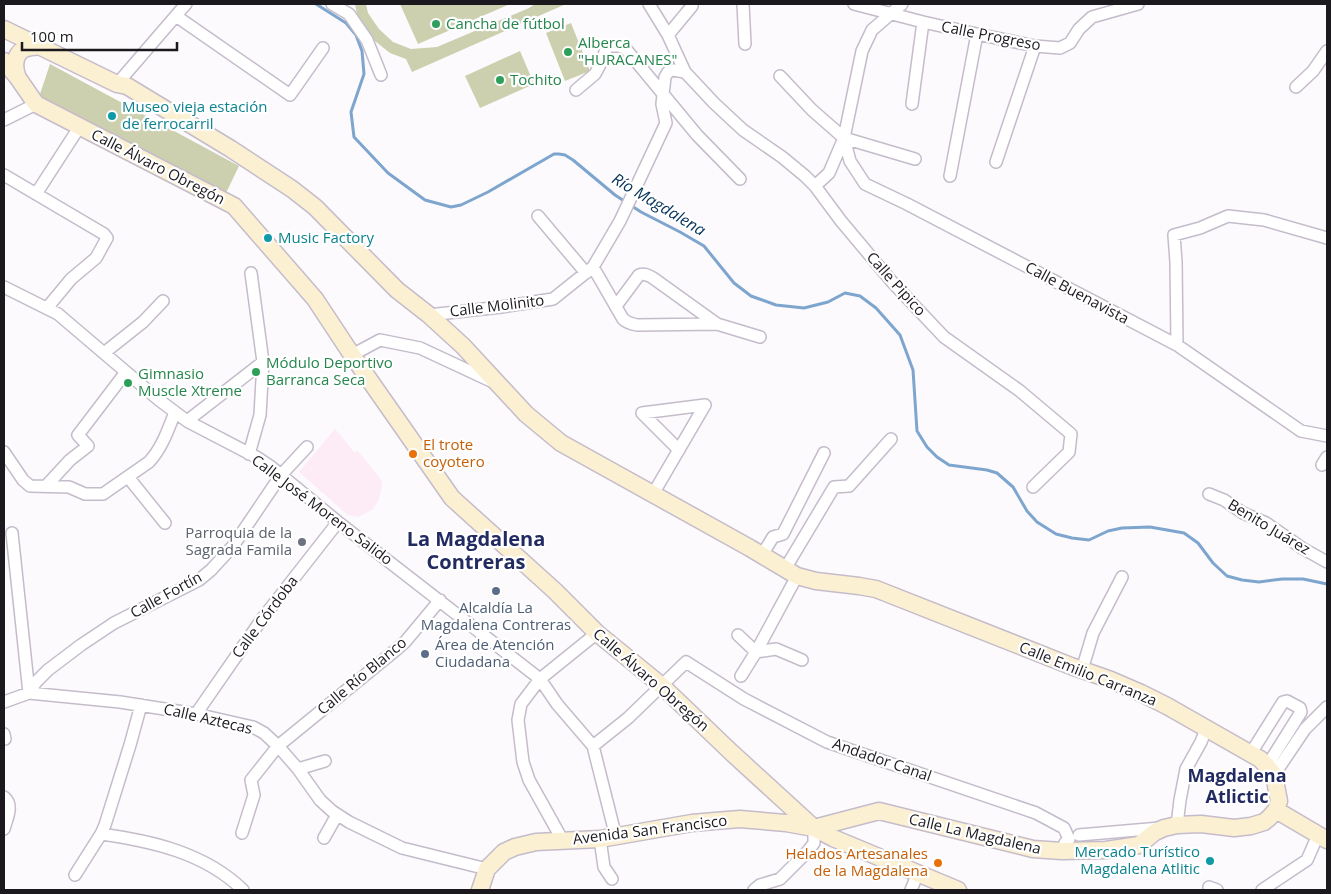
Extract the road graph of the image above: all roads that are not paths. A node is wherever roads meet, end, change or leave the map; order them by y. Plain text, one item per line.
1 (186, 4) edge
2 (332, 4) edge
3 (649, 4) edge
4 (691, 4) edge
5 (742, 4) edge
6 (854, 4) edge
7 (902, 4) edge
8 (1138, 4) edge
9 (890, 13) junction
10 (176, 16) junction
11 (923, 22) junction
12 (4, 29) edge
13 (977, 34) junction
14 (668, 35) junction
15 (745, 44) dead end
16 (40, 46) junction
17 (1034, 46) junction
18 (323, 48) dead end
19 (1327, 51) edge
20 (4, 61) edge
21 (685, 72) junction
22 (381, 76) dead end
23 (780, 76) dead end
24 (18, 78) junction
25 (117, 84) junction
26 (1296, 87) dead end
27 (576, 90) dead end
28 (663, 94) junction
29 (36, 104) junction
30 (912, 104) dead end
31 (4, 120) edge
32 (80, 126) junction
33 (844, 138) junction
34 (915, 159) dead end
35 (996, 162) dead end
36 (4, 175) edge
37 (950, 176) dead end
38 (740, 179) dead end
39 (815, 186) junction
40 (36, 194) junction
41 (538, 216) dead end
42 (1327, 238) edge
43 (589, 270) junction
44 (251, 273) dead end
45 (4, 287) edge
46 (163, 301) dead end
47 (616, 306) junction
48 (47, 308) junction
49 (428, 315) junction
50 (717, 324) junction
51 (760, 337) dead end
52 (1177, 345) junction
53 (104, 353) junction
54 (352, 355) junction
55 (263, 362) junction
56 (126, 372) junction
57 (501, 386) junction
58 (175, 412) junction
59 (187, 421) junction
60 (1327, 436) edge
61 (891, 439) dead end
62 (307, 447) dead end
63 (679, 450) junction
64 (4, 452) edge
65 (824, 453) dead end
66 (249, 454) junction
67 (281, 475) junction
68 (128, 477) junction
69 (46, 486) junction
70 (1033, 487) dead end
71 (652, 494) junction
72 (1209, 494) dead end
73 (338, 522) junction
74 (164, 523) dead end
75 (12, 532) dead end
76 (762, 555) junction
77 (1327, 562) edge
78 (791, 572) junction
79 (1122, 577) dead end
80 (440, 600) junction
81 (597, 633) junction
82 (738, 635) dead end
83 (756, 652) junction
84 (802, 660) dead end
85 (1082, 670) junction
86 (741, 676) dead end
87 (540, 679) junction
88 (662, 686) junction
89 (30, 693) junction
90 (4, 702) edge
91 (141, 704) junction
92 (1327, 707) edge
93 (196, 714) junction
94 (1206, 729) junction
95 (278, 746) junction
96 (593, 746) junction
97 (1251, 753) junction
98 (325, 761) dead end
99 (298, 769) junction
100 (1270, 770) junction
101 (4, 797) edge
102 (1276, 810) junction
103 (338, 814) junction
104 (1171, 826) junction
105 (814, 828) junction
106 (4, 829) edge
107 (242, 833) dead end
108 (101, 834) junction
109 (1079, 835) dead end
110 (324, 838) dead end
111 (608, 838) junction
112 (1323, 838) edge
113 (563, 841) junction
114 (1062, 851) junction
115 (487, 869) junction
116 (918, 873) junction
117 (75, 875) dead end
118 (612, 879) dead end
119 (950, 889) edge
120 (243, 890) edge
121 (480, 890) edge
122 (754, 890) edge
123 (911, 890) edge
124 (1262, 890) edge

1 - 10 street
2 - 22 street
3 - 14 street, Calle Pipico
4 - 14 street
5 - 15 street
6 - 9 street, Calle Progreso
7 - 9 street
8 - 17 street, Calle Progreso
9 - 11 street, Calle Progreso
9 - 33 street
10 - 18 street
10 - 25 street
11 - 13 street, Calle Progreso
11 - 30 street
12 - 16 street, Calle Emilio Carranza
13 - 17 street, Calle Progreso
13 - 37 street
14 - 21 street, Calle Pipico
16 - 24 street
16 - 25 street, Calle Emilio Carranza
17 - 35 street
19 - 26 street
20 - 24 street, Calle Álvaro Obregón
21 - 28 street, Calle Molinito
21 - 39 street, Calle Pipico
23 - 33 street
24 - 29 street, Calle Álvaro Obregón
25 - 49 street, Calle Emilio Carranza
27 - 28 street
28 - 38 street
28 - 43 street, Calle Molinito
29 - 31 street
29 - 32 street, Calle Álvaro Obregón
32 - 40 street
32 - 54 street, Calle Álvaro Obregón
33 - 34 street
33 - 39 street
33 - 52 street, Calle Buenavista
36 - 40 street
39 - 70 street, Calle Pipico
40 - 48 street
41 - 43 street
42 - 52 street
43 - 47 street
43 - 49 street, Calle Molinito
44 - 55 street
45 - 48 street, Calle José Moreno Salido
46 - 53 street
47 - 50 street
47 - 50 street
48 - 53 street, Calle José Moreno Salido
49 - 57 street, Calle Emilio Carranza
50 - 51 street
52 - 60 street, Calle Buenavista
53 - 56 street, Calle José Moreno Salido
54 - 57 street
54 - 81 street, Calle Álvaro Obregón
55 - 59 street
55 - 66 street
56 - 58 street, Calle José Moreno Salido
56 - 69 street
57 - 71 street, Calle Emilio Carranza
58 - 59 street, Calle José Moreno Salido
58 - 68 street
59 - 66 street, Calle José Moreno Salido
61 - 78 street
62 - 67 street, Calle Fortín
63 - 63 street
63 - 71 street
64 - 69 street
65 - 76 street
66 - 67 street, Calle José Moreno Salido
67 - 73 street, Calle José Moreno Salido
67 - 89 street, Calle Fortín
68 - 69 street
68 - 74 street
71 - 76 street, Calle Emilio Carranza
72 - 77 street, Benito Juárez
73 - 80 street, Calle José Moreno Salido
73 - 93 street, Calle Córdoba
75 - 89 street
76 - 78 street, Calle Emilio Carranza
78 - 83 street
78 - 85 street, Calle Emilio Carranza
79 - 85 street
80 - 87 street, Calle José Moreno Salido
80 - 95 street, Calle Río Blanco
81 - 87 street
81 - 88 street, Calle Álvaro Obregón
82 - 83 street
83 - 84 street
83 - 86 street
85 - 94 street, Calle Emilio Carranza
87 - 96 street, Calle José Moreno Salido
87 - 113 street
88 - 96 street
88 - 105 street, Calle Álvaro Obregón
88 - 114 street, Andador Canal
89 - 90 street, Calle Aztecas
89 - 91 street, Calle Aztecas
91 - 93 street, Calle Aztecas
91 - 108 street
92 - 100 street
93 - 95 street, Calle Aztecas
94 - 97 street, Calle Emilio Carranza
94 - 104 street
95 - 99 street, Calle Aztecas
95 - 107 street, Calle Río Blanco
96 - 111 street
97 - 100 street, Calle Emilio Carranza
97 - 100 street
98 - 99 street
99 - 103 street, Calle Aztecas
100 - 102 street
101 - 106 street
102 - 104 street, Calle La Magdalena
102 - 112 street
103 - 110 street
103 - 115 street, Calle Aztecas
104 - 109 street
104 - 114 street, Calle La Magdalena
105 - 111 street, Avenida San Francisco
105 - 114 street, Calle La Magdalena
105 - 116 street
105 - 122 street
108 - 117 street
108 - 120 street
111 - 113 street, Avenida San Francisco
111 - 118 street
112 - 124 street
113 - 115 street, Avenida San Francisco
115 - 121 street, Avenida San Francisco
116 - 119 street
116 - 123 street

